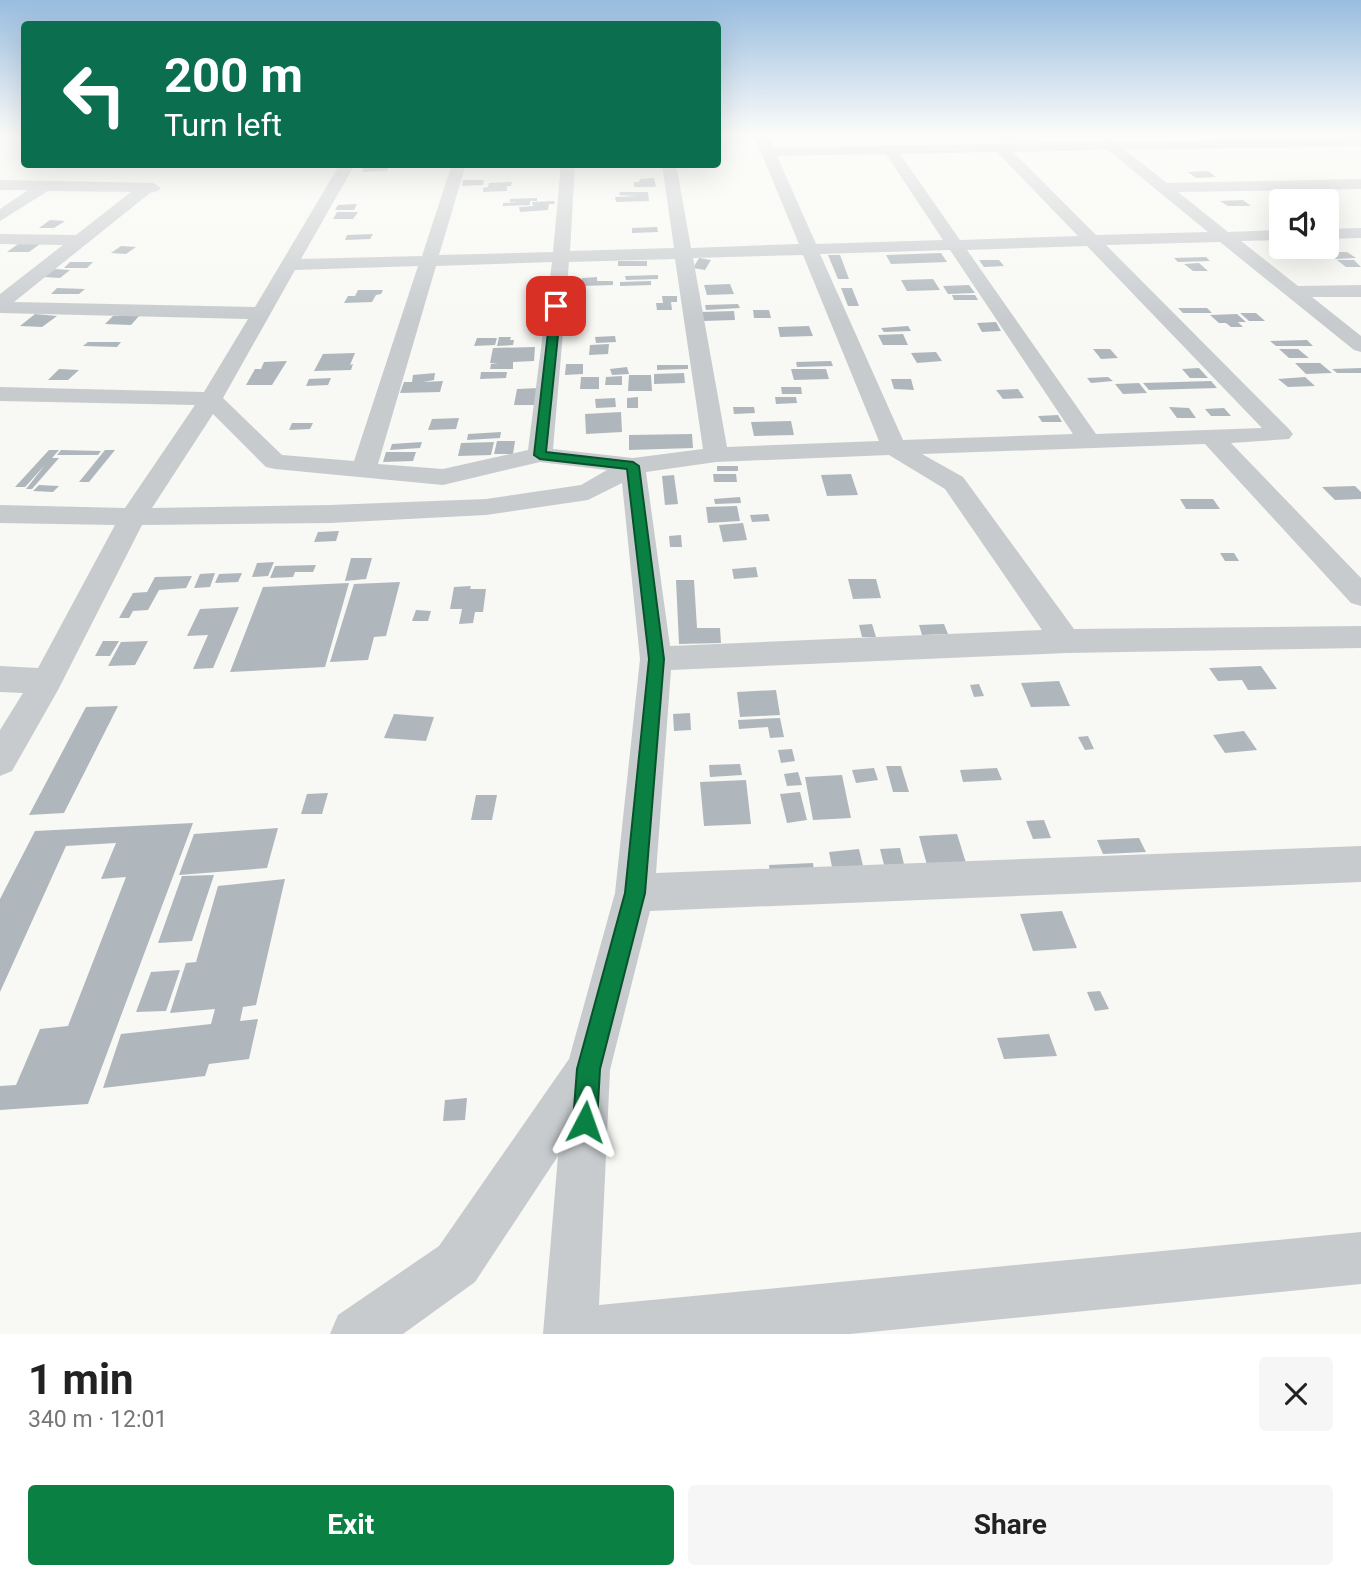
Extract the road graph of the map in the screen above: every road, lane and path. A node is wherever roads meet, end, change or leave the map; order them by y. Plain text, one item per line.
1 (28, 197) edge
2 (139, 197) edge
3 (329, 197) edge
4 (448, 197) edge
5 (565, 197) edge
6 (674, 197) edge
7 (787, 197) edge
8 (922, 197) edge
9 (1048, 197) edge
10 (1175, 197) edge
11 (0, 216) edge
12 (1361, 233) edge
13 (1339, 234) edge
14 (1269, 235) edge
15 (1224, 237) junction
16 (0, 239) edge
17 (79, 240) junction
18 (1091, 241) junction
19 (955, 245) junction
20 (809, 249) junction
21 (683, 253) junction
22 (561, 257) junction
23 (428, 261) junction
24 (290, 265) junction
25 (1361, 291) edge
26 (1293, 292) junction
27 (0, 305) edge
28 (262, 313) junction
29 (1361, 346) edge
30 (0, 394) edge
31 (211, 399) junction
32 (1212, 437) junction
33 (1089, 441) junction
34 (894, 448) junction
35 (540, 455) junction
36 (716, 455) junction
37 (633, 466) junction
38 (363, 471) junction
39 (0, 513) edge
40 (133, 517) junction
41 (1361, 596) edge
42 (1361, 637) edge
43 (1066, 641) junction
44 (656, 659) junction
45 (0, 679) edge
46 (47, 681) junction
47 (0, 761) edge
48 (1361, 864) edge
49 (635, 893) junction
50 (588, 1069) junction
51 (1361, 1258) edge
52 (357, 1334) edge
53 (569, 1334) edge
54 (575, 1334) edge

1 - 11 street
2 - 17 street
3 - 24 street
4 - 23 street
5 - 22 street
6 - 21 street
7 - 20 street
8 - 19 street
9 - 18 street
10 - 15 street
12 - 13 street
14 - 15 street
15 - 18 street
15 - 26 street
16 - 17 street
17 - 27 street
18 - 19 street
18 - 32 street
19 - 20 street
19 - 33 street
20 - 21 street
20 - 34 street
21 - 22 street
21 - 36 street
22 - 23 street
22 - 35 street
23 - 24 street
23 - 38 street
24 - 28 street
25 - 26 street
26 - 29 street
27 - 28 street
28 - 31 street
30 - 31 street
31 - 38 street
31 - 40 street
32 - 33 street
32 - 41 street
33 - 34 street
34 - 36 street
34 - 43 street
35 - 37 street
35 - 38 street
36 - 37 street
37 - 40 street
37 - 44 street
39 - 40 street
40 - 46 street
42 - 43 street
43 - 44 street
44 - 49 street
45 - 46 street
46 - 47 street
48 - 49 street
49 - 50 street
50 - 52 street
50 - 53 street
51 - 54 street

